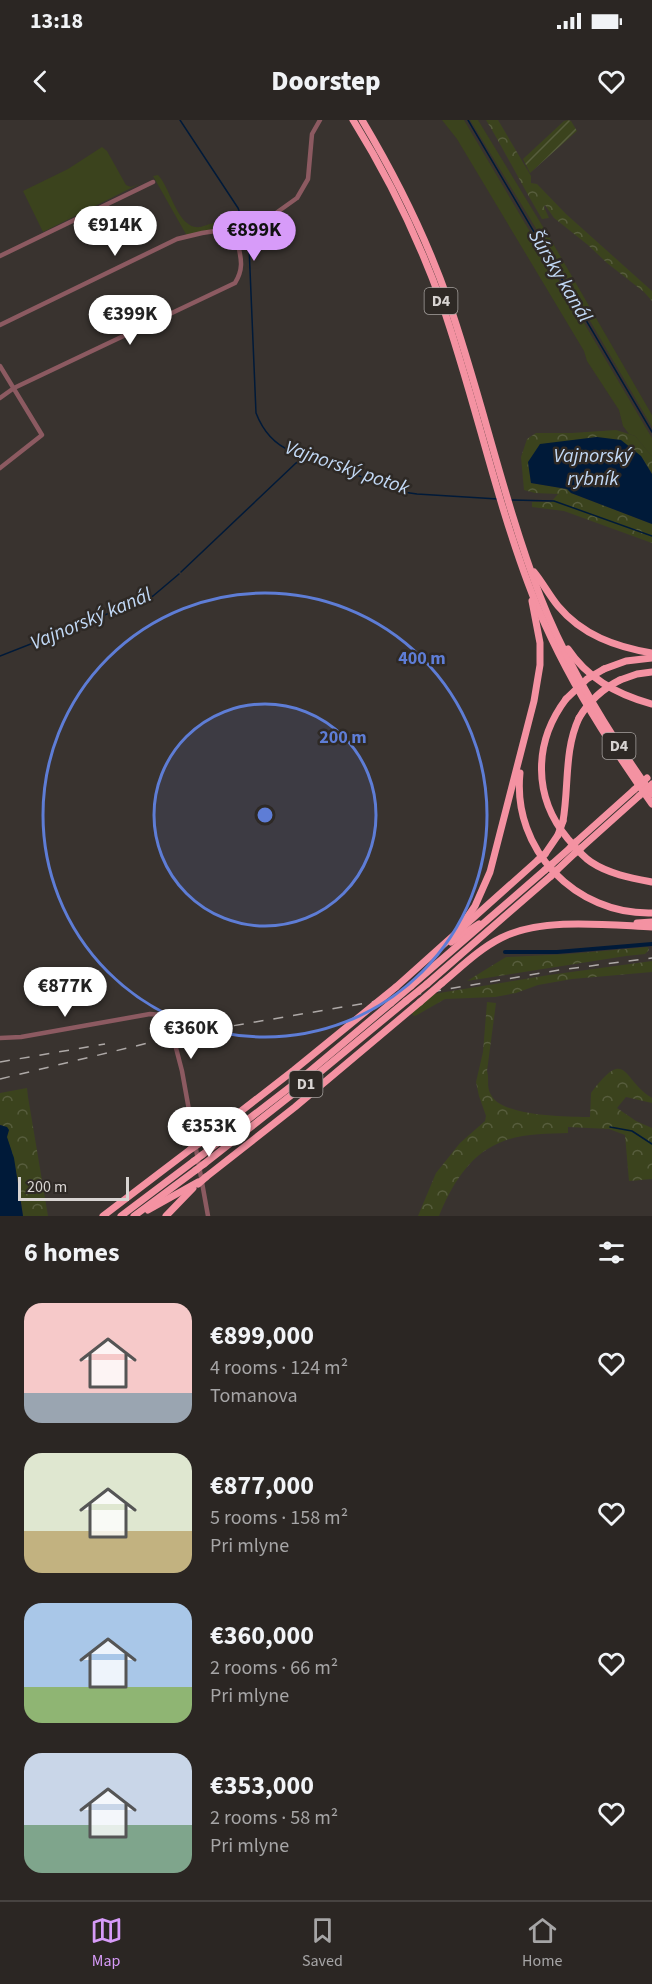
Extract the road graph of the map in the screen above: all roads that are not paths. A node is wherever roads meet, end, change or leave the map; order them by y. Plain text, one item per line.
1 (320, 120) edge
2 (353, 120) edge
3 (362, 120) edge
4 (153, 182) dead end
5 (236, 228) junction
6 (0, 256) edge
7 (0, 325) edge
8 (0, 366) edge
9 (14, 388) junction
10 (0, 398) edge
11 (0, 468) edge
12 (501, 493) junction
13 (506, 509) junction
14 (530, 568) junction
15 (528, 584) junction
16 (554, 628) junction
17 (652, 653) edge
18 (652, 658) edge
19 (652, 672) edge
20 (652, 704) edge
21 (522, 750) junction
22 (650, 779) edge
23 (652, 794) edge
24 (652, 804) edge
25 (551, 870) junction
26 (652, 882) edge
27 (501, 909) junction
28 (514, 909) junction
29 (652, 913) edge
30 (652, 922) edge
31 (614, 925) junction
32 (652, 927) edge
33 (457, 932) junction
34 (431, 955) junction
35 (442, 983) junction
36 (0, 1038) edge
37 (198, 1183) junction
38 (103, 1216) edge
39 (121, 1216) edge
40 (136, 1216) edge
41 (166, 1216) edge
42 (208, 1216) edge

1 - 5 street
2 - 12 highway, D4
3 - 12 highway, D4
4 - 6 street
5 - 7 street
5 - 9 street
8 - 9 street
9 - 10 street
9 - 11 street
12 - 13 highway, D4
13 - 14 highway, D4
13 - 15 highway, D4
14 - 16 highway, D4
14 - 17 highway
15 - 21 highway
15 - 24 highway, D4
16 - 20 highway
16 - 23 highway, D4
18 - 26 highway, bridge
19 - 33 highway, bridge
21 - 29 highway
21 - 33 highway
22 - 25 highway, D1, bridge
25 - 27 highway, D1
25 - 28 highway, D1
27 - 34 highway
27 - 39 highway, D1, bridge
28 - 35 highway
28 - 40 highway, D1, bridge
30 - 31 highway
31 - 32 highway
31 - 35 highway
33 - 34 highway
34 - 38 highway, bridge
35 - 37 highway, bridge
36 - 42 street
37 - 40 highway
37 - 41 highway

